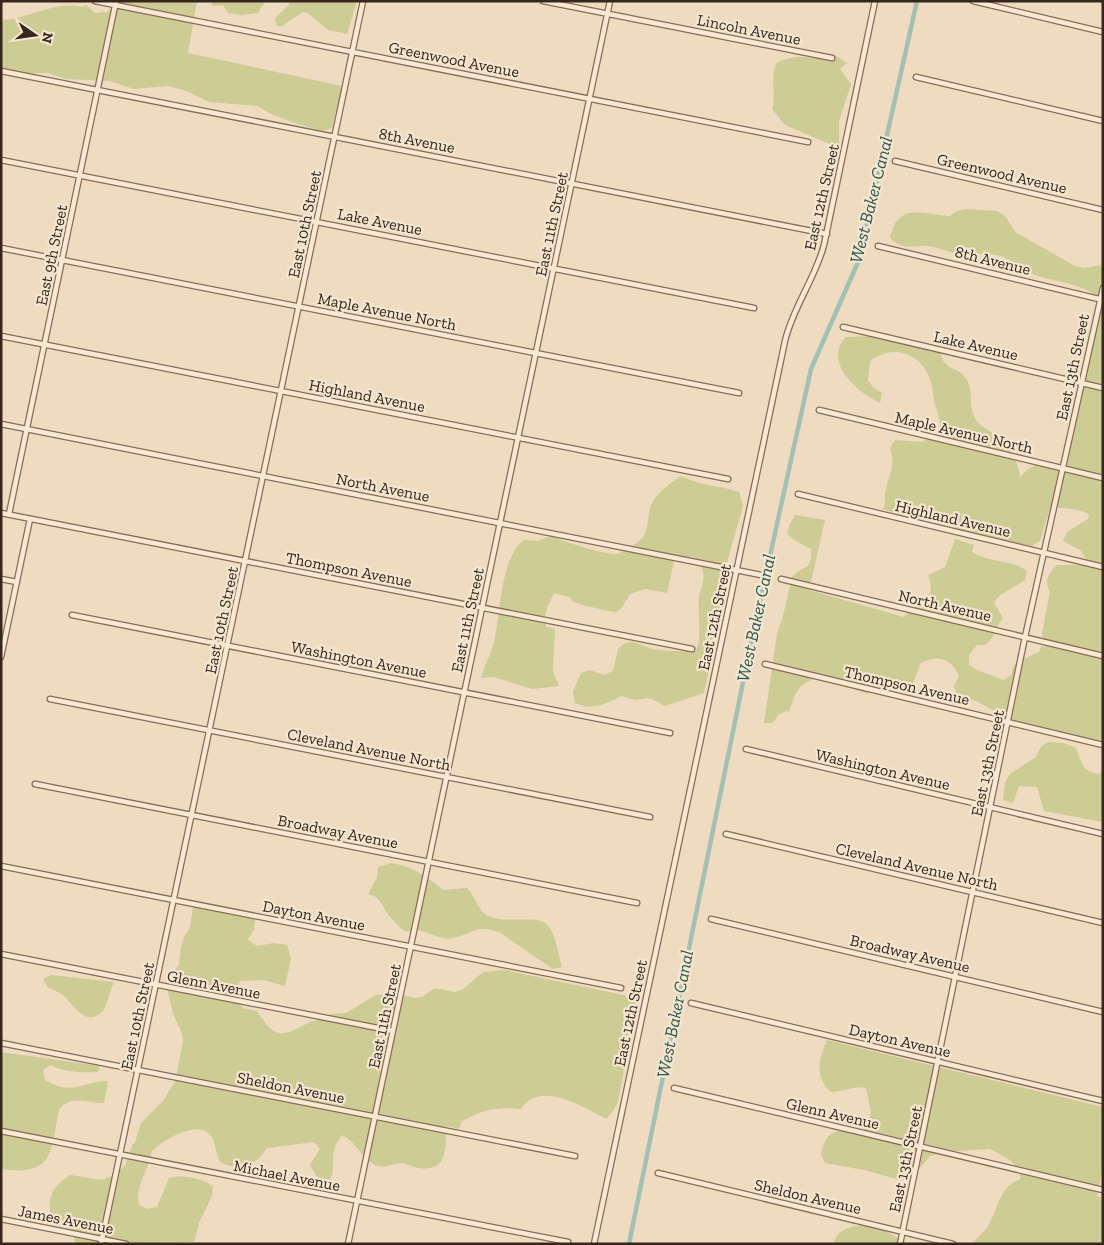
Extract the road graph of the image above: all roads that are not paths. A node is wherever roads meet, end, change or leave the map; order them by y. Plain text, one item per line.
1 (95, 1) edge
2 (363, 1) edge
3 (543, 1) edge
4 (610, 1) edge
5 (875, 1) edge
6 (973, 1) edge
7 (116, 3) edge
8 (607, 14) junction
9 (1103, 32) edge
10 (353, 52) junction
11 (832, 58) dead end
12 (1, 71) edge
13 (916, 77) dead end
14 (98, 90) junction
15 (589, 99) junction
16 (1103, 121) edge
17 (335, 137) junction
18 (808, 142) dead end
19 (1, 160) edge
20 (895, 161) dead end
21 (80, 175) junction
22 (572, 184) junction
23 (1103, 210) edge
24 (317, 222) junction
25 (827, 234) junction
26 (878, 246) dead end
27 (1, 248) edge
28 (63, 260) junction
29 (554, 268) junction
30 (1103, 288) edge
31 (1102, 299) edge
32 (300, 306) junction
33 (754, 308) dead end
34 (843, 327) dead end
35 (1, 336) edge
36 (45, 345) junction
37 (536, 354) junction
38 (1082, 383) junction
39 (1103, 388) edge
40 (282, 392) junction
41 (739, 393) dead end
42 (818, 410) dead end
43 (1, 424) edge
44 (27, 430) junction
45 (518, 438) junction
46 (1063, 468) junction
47 (264, 476) junction
48 (1103, 478) edge
49 (728, 479) dead end
50 (798, 494) dead end
51 (1, 513) edge
52 (9, 514) junction
53 (30, 519) junction
54 (501, 523) junction
55 (1044, 553) junction
56 (246, 561) junction
57 (1103, 567) edge
58 (737, 569) junction
59 (761, 575) dead end
60 (1, 579) edge
61 (780, 579) dead end
62 (17, 582) junction
63 (483, 608) junction
64 (72, 615) dead end
65 (1025, 637) junction
66 (2, 646) edge
67 (228, 646) junction
68 (692, 649) dead end
69 (1, 656) edge
70 (1103, 656) edge
71 (765, 664) dead end
72 (465, 692) junction
73 (50, 699) dead end
74 (1008, 722) junction
75 (210, 730) junction
76 (670, 733) dead end
77 (1103, 745) edge
78 (746, 749) dead end
79 (447, 777) junction
80 (35, 784) dead end
81 (990, 807) junction
82 (192, 815) junction
83 (650, 817) dead end
84 (726, 834) dead end
85 (1103, 834) edge
86 (429, 862) junction
87 (1, 866) edge
88 (973, 892) junction
89 (174, 900) junction
90 (637, 903) dead end
91 (711, 919) dead end
92 (1103, 923) edge
93 (411, 946) junction
94 (1, 954) edge
95 (955, 977) junction
96 (156, 985) junction
97 (621, 988) dead end
98 (691, 1003) dead end
99 (1103, 1012) edge
100 (393, 1031) junction
101 (1, 1043) edge
102 (938, 1062) junction
103 (138, 1070) junction
104 (674, 1088) dead end
105 (1103, 1101) edge
106 (375, 1116) junction
107 (1, 1131) edge
108 (920, 1147) junction
109 (120, 1155) junction
110 (575, 1156) dead end
111 (658, 1173) dead end
112 (1103, 1190) edge
113 (357, 1201) junction
114 (1, 1219) edge
115 (903, 1232) junction
116 (102, 1241) edge
117 (568, 1242) dead end
118 (126, 1244) edge
119 (348, 1244) edge
120 (594, 1244) edge
121 (900, 1244) edge
122 (953, 1244) edge

1 - 7 street, Greenwood Avenue
2 - 10 street, East 10th Street
3 - 8 street, Lincoln Avenue
4 - 8 street, East 11th Street
5 - 25 street, East 12th Street
6 - 9 street
7 - 10 street, Greenwood Avenue
7 - 14 street, East 9th Street
8 - 11 street, Lincoln Avenue
8 - 15 street, East 11th Street
10 - 15 street, Greenwood Avenue
10 - 17 street, East 10th Street
12 - 14 street, 8th Avenue
13 - 16 street
14 - 17 street, 8th Avenue
14 - 21 street, East 9th Street
15 - 18 street, Greenwood Avenue
15 - 22 street, East 11th Street
17 - 22 street, 8th Avenue
17 - 24 street, East 10th Street
19 - 21 street, Lake Avenue
20 - 23 street, Greenwood Avenue
21 - 24 street, Lake Avenue
21 - 28 street, East 9th Street
22 - 25 street, 8th Avenue
22 - 29 street, East 11th Street
24 - 29 street, Lake Avenue
24 - 32 street, East 10th Street
25 - 58 street, East 12th Street
26 - 31 street, 8th Avenue
27 - 28 street, Maple Avenue North
28 - 32 street, Maple Avenue North
28 - 36 street, East 9th Street
29 - 33 street, Lake Avenue
29 - 37 street, East 11th Street
30 - 31 street, East 13th Street
31 - 38 street, East 13th Street
32 - 37 street, Maple Avenue North
32 - 40 street, East 10th Street
34 - 38 street, Lake Avenue
35 - 36 street, Highland Avenue
36 - 40 street, Highland Avenue
36 - 44 street, East 9th Street
37 - 41 street, Maple Avenue North
37 - 45 street, East 11th Street
38 - 39 street, Lake Avenue
38 - 46 street, East 13th Street
40 - 45 street, Highland Avenue
40 - 47 street, East 10th Street
42 - 46 street, Maple Avenue North
43 - 44 street, North Avenue
44 - 47 street, North Avenue
44 - 52 street, East 9th Street
45 - 49 street, Highland Avenue
45 - 54 street, East 11th Street
46 - 48 street, Maple Avenue North
46 - 55 street, East 13th Street
47 - 54 street, North Avenue
47 - 56 street, East 10th Street
50 - 55 street, Highland Avenue
51 - 52 street, Thompson Avenue
52 - 53 street, Thompson Avenue
53 - 56 street, Thompson Avenue
53 - 62 street
54 - 58 street, North Avenue
54 - 63 street, East 11th Street
55 - 57 street, Highland Avenue
55 - 65 street, East 13th Street
56 - 63 street, Thompson Avenue
56 - 67 street, East 10th Street
58 - 59 street, North Avenue
58 - 120 street, East 12th Street
60 - 62 street
61 - 65 street, North Avenue
62 - 66 street
63 - 68 street, Thompson Avenue
63 - 72 street, East 11th Street
64 - 67 street, Washington Avenue
65 - 70 street, North Avenue
65 - 74 street, East 13th Street
66 - 69 street
67 - 72 street, Washington Avenue
67 - 75 street, East 10th Street
71 - 74 street, Thompson Avenue
72 - 76 street, Washington Avenue
72 - 79 street, East 11th Street
73 - 75 street, Cleveland Avenue North
74 - 77 street, Thompson Avenue
74 - 81 street, East 13th Street
75 - 79 street, Cleveland Avenue North
75 - 82 street, East 10th Street
78 - 81 street, Washington Avenue
79 - 83 street, Cleveland Avenue North
79 - 86 street, East 11th Street
80 - 82 street, Broadway Avenue
81 - 85 street, Washington Avenue
81 - 88 street, East 13th Street
82 - 86 street, Broadway Avenue
82 - 89 street, East 10th Street
84 - 88 street, Cleveland Avenue North
86 - 90 street, Broadway Avenue
86 - 93 street, East 11th Street
87 - 89 street, Dayton Avenue
88 - 92 street, Cleveland Avenue North
88 - 95 street, East 13th Street
89 - 93 street, Dayton Avenue
89 - 96 street, East 10th Street
91 - 95 street, Broadway Avenue
93 - 97 street, Dayton Avenue
93 - 100 street, East 11th Street
94 - 96 street, Glenn Avenue
95 - 99 street, Broadway Avenue
95 - 102 street, East 13th Street
96 - 100 street, Glenn Avenue
96 - 103 street, East 10th Street
98 - 102 street, Dayton Avenue
100 - 106 street, East 11th Street
101 - 103 street, Sheldon Avenue
102 - 105 street, Dayton Avenue
102 - 108 street, East 13th Street
103 - 106 street, Sheldon Avenue
103 - 109 street, East 10th Street
104 - 108 street, Glenn Avenue
106 - 110 street, Sheldon Avenue
106 - 113 street, East 11th Street
107 - 109 street, Michael Avenue
108 - 112 street, Glenn Avenue
108 - 115 street, East 13th Street
109 - 113 street, Michael Avenue
109 - 116 street, East 10th Street
111 - 115 street, Sheldon Avenue
113 - 117 street, Michael Avenue
113 - 119 street, East 11th Street
114 - 116 street, James Avenue
115 - 121 street, East 13th Street
115 - 122 street, Sheldon Avenue
116 - 118 street, James Avenue

